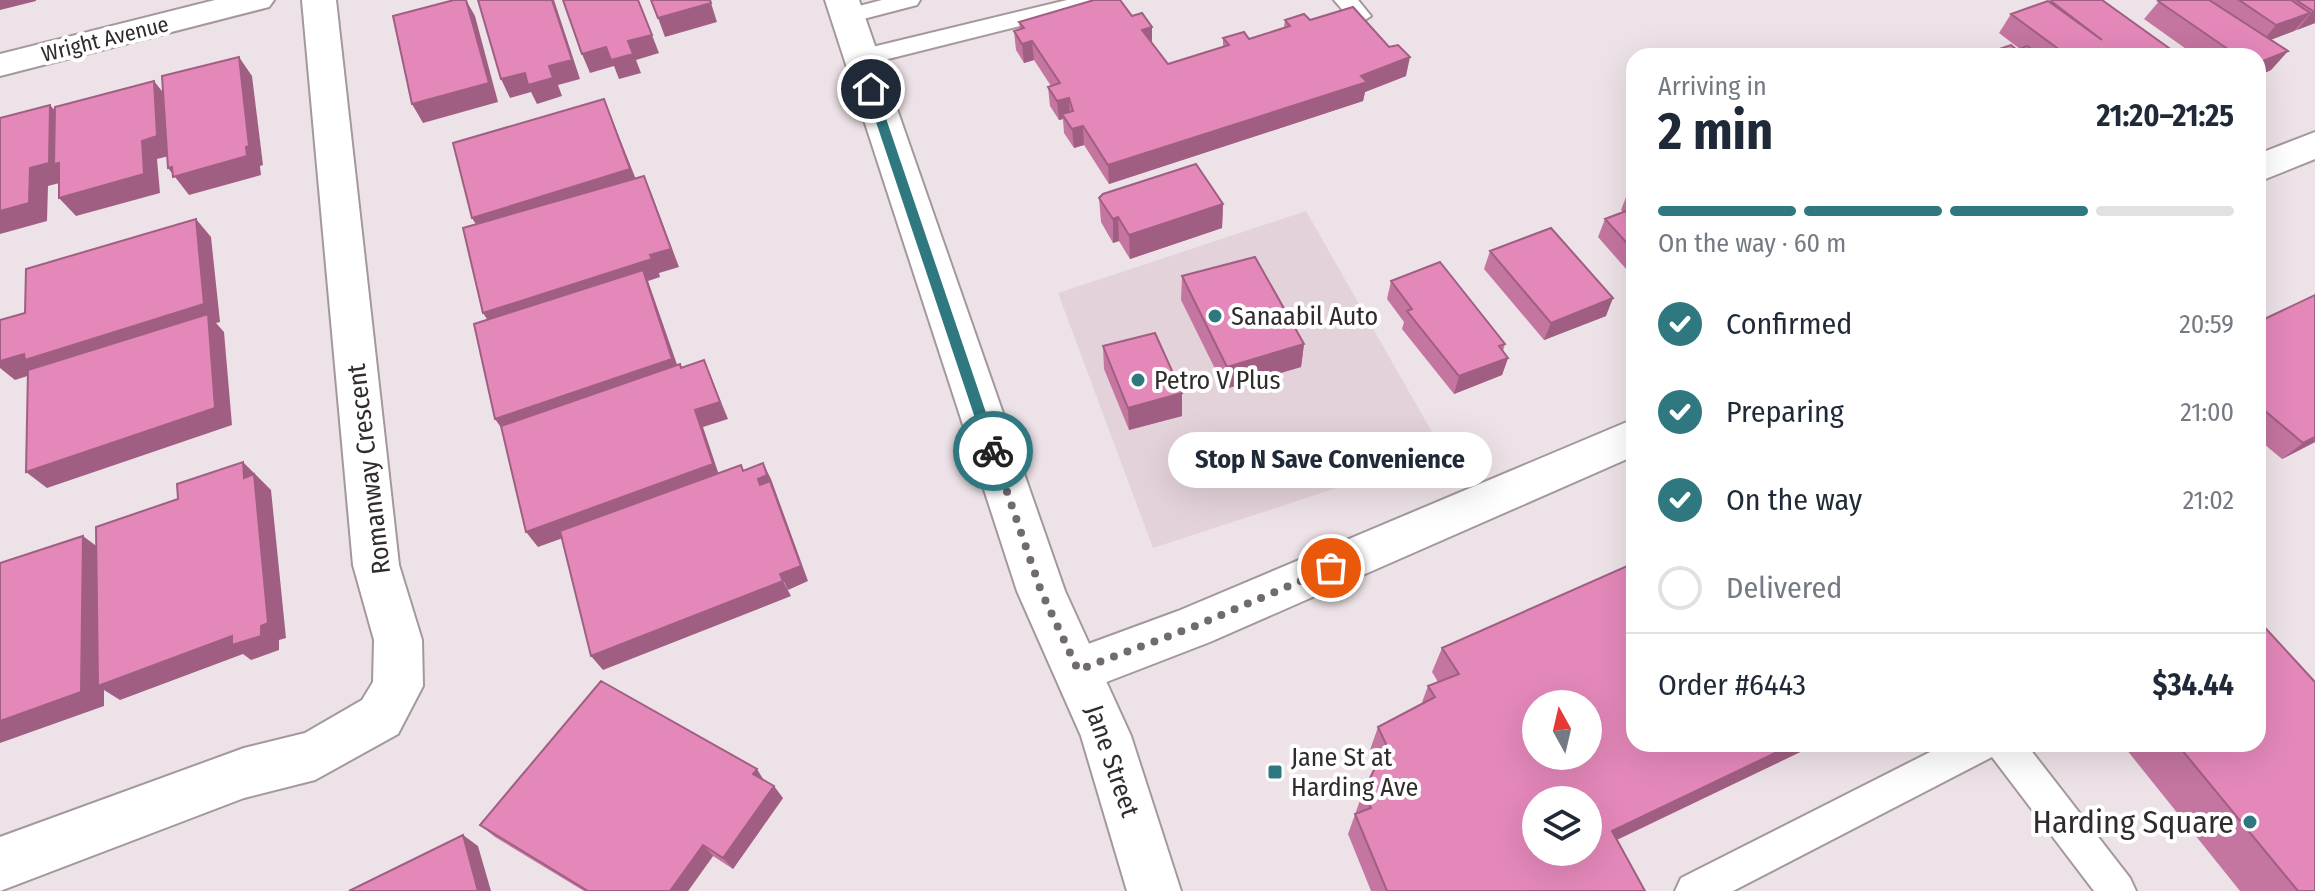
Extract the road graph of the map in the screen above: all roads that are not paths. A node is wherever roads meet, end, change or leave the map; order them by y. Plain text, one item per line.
1 (257, 0) edge
2 (319, 0) edge
3 (909, 0) edge
4 (1096, 0) edge
5 (845, 8) edge
6 (860, 58) junction
7 (0, 65) edge
8 (2315, 145) edge
9 (2266, 166) edge
10 (1626, 440) edge
11 (1078, 670) junction
12 (1966, 752) edge
13 (2010, 752) edge
14 (0, 864) edge
15 (1154, 891) edge
16 (1694, 891) edge
17 (2117, 891) edge

1 - 7 street, Wright Avenue
2 - 14 street, Romanway Crescent
3 - 5 lane
4 - 6 lane
5 - 6 street, Jane Street
6 - 11 street, Jane Street
8 - 9 street
10 - 11 street
11 - 15 street, Jane Street
12 - 16 lane
13 - 17 lane

